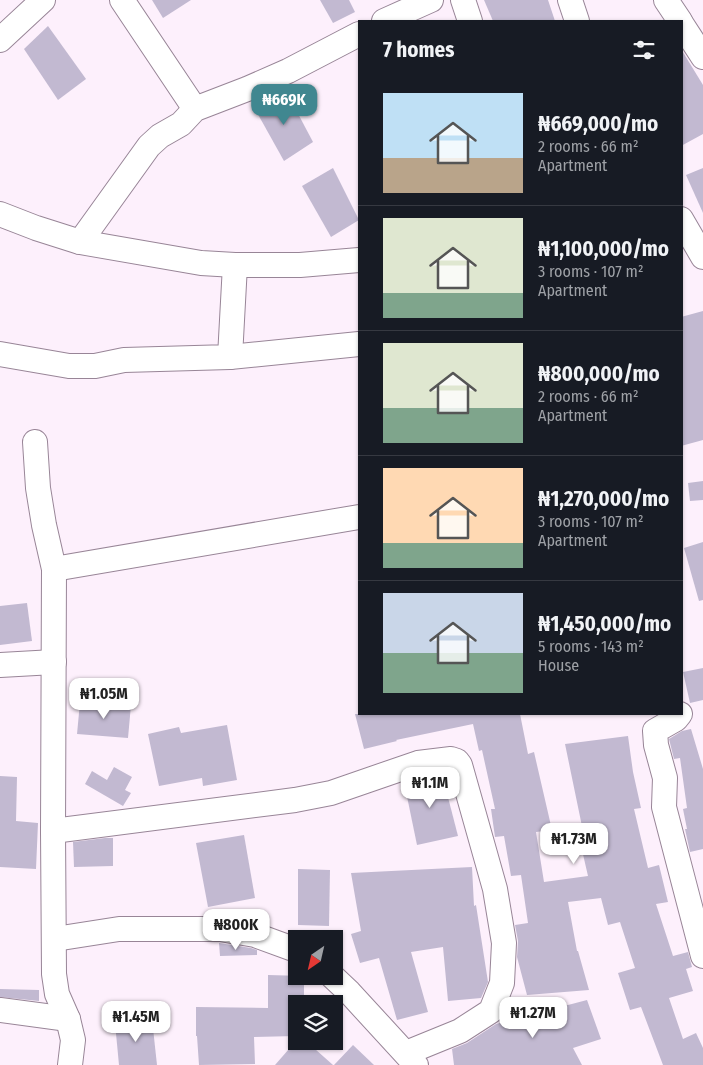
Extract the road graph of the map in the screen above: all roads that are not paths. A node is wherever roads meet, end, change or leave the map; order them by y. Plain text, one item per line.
1 (43, 0) edge
2 (122, 0) edge
3 (431, 0) edge
4 (463, 0) edge
5 (570, 0) edge
6 (666, 0) edge
7 (386, 20) edge
8 (470, 20) edge
9 (577, 20) edge
10 (680, 20) edge
11 (683, 25) edge
12 (358, 34) edge
13 (0, 40) edge
14 (703, 57) edge
15 (195, 109) junction
16 (0, 214) edge
17 (683, 222) edge
18 (80, 242) junction
19 (703, 257) edge
20 (358, 260) edge
21 (235, 265) junction
22 (358, 344) edge
23 (0, 354) edge
24 (230, 356) junction
25 (36, 442) dead end
26 (358, 517) edge
27 (54, 569) junction
28 (54, 662) junction
29 (0, 665) edge
30 (679, 715) edge
31 (53, 831) junction
32 (55, 939) junction
33 (288, 947) edge
34 (703, 956) edge
35 (342, 985) edge
36 (0, 1010) edge
37 (68, 1019) junction
38 (411, 1059) edge
39 (70, 1065) edge

1 - 13 street
2 - 15 street
3 - 7 street
4 - 8 street
5 - 9 street
6 - 10 street
11 - 14 street
12 - 15 street
15 - 18 street
16 - 18 street
17 - 19 street
18 - 21 street
20 - 21 street
21 - 24 street
22 - 24 street
23 - 24 street
25 - 27 street
26 - 27 street
27 - 28 street
28 - 29 street
28 - 31 street
30 - 34 street
31 - 32 street
31 - 38 street
32 - 33 street
32 - 37 street
35 - 38 street
36 - 37 street
37 - 39 street

